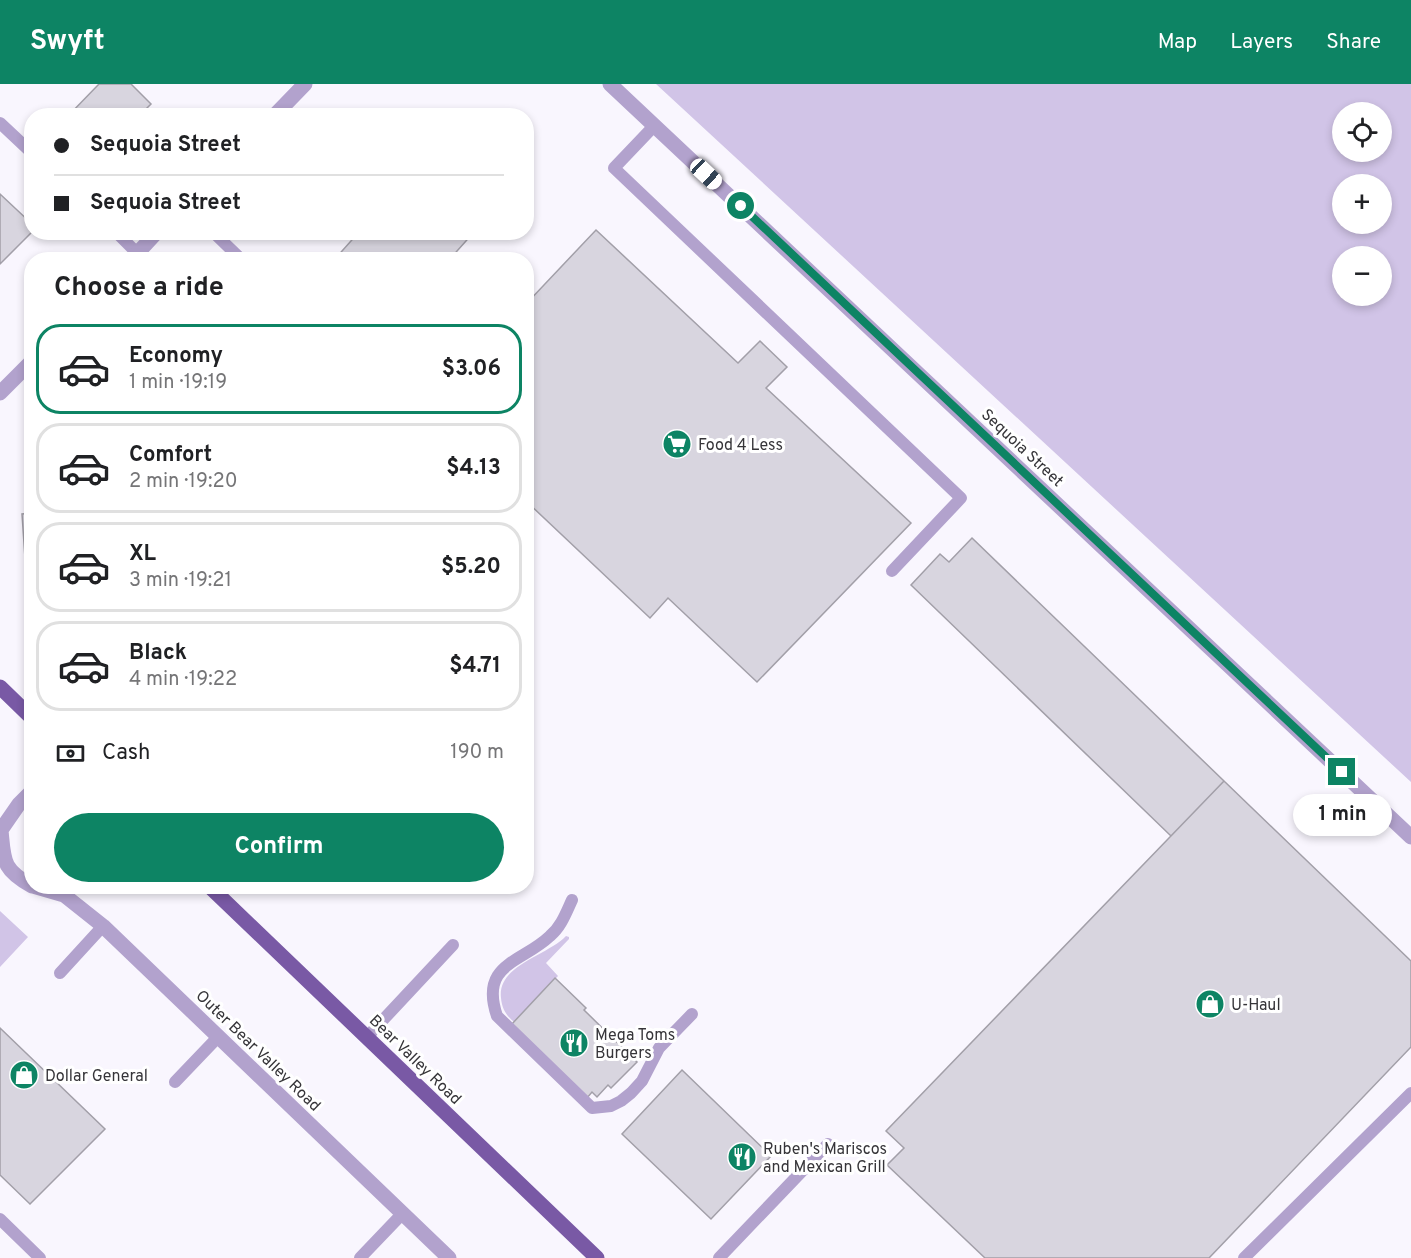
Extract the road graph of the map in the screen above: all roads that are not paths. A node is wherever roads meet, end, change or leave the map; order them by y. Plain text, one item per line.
1 (305, 84) edge
2 (610, 84) edge
3 (282, 108) edge
4 (0, 123) edge
5 (655, 125) junction
6 (24, 146) edge
7 (149, 240) edge
8 (221, 240) edge
9 (138, 252) edge
10 (234, 252) edge
11 (24, 369) edge
12 (0, 393) edge
13 (892, 571) dead end
14 (0, 687) edge
15 (24, 710) edge
16 (24, 799) edge
17 (1411, 837) edge
18 (2, 863) edge
19 (24, 882) edge
20 (60, 894) edge
21 (217, 894) edge
22 (572, 900) dead end
23 (103, 926) junction
24 (453, 945) dead end
25 (60, 973) dead end
26 (692, 1014) dead end
27 (219, 1036) junction
28 (367, 1037) junction
29 (175, 1082) dead end
30 (1411, 1093) edge
31 (828, 1144) dead end
32 (403, 1213) junction
33 (0, 1219) edge
34 (40, 1258) edge
35 (360, 1258) edge
36 (449, 1258) edge
37 (597, 1258) edge
38 (718, 1258) edge
39 (1244, 1258) edge

1 - 3 street
2 - 5 street, Sequoia Street
4 - 6 lane
5 - 13 lane
5 - 17 street, Sequoia Street
7 - 9 street
8 - 10 lane
11 - 12 street
14 - 15 main road
16 - 18 street, Outer Bear Valley Road
18 - 19 street, Outer Bear Valley Road
20 - 23 street, Outer Bear Valley Road
21 - 28 main road, Bear Valley Road
22 - 26 lane
23 - 25 lane
23 - 27 street, Outer Bear Valley Road
24 - 28 lane
27 - 29 lane
27 - 32 street, Outer Bear Valley Road
28 - 37 main road, Bear Valley Road
30 - 39 lane
31 - 38 lane
32 - 35 lane
32 - 36 street, Outer Bear Valley Road
33 - 34 lane

